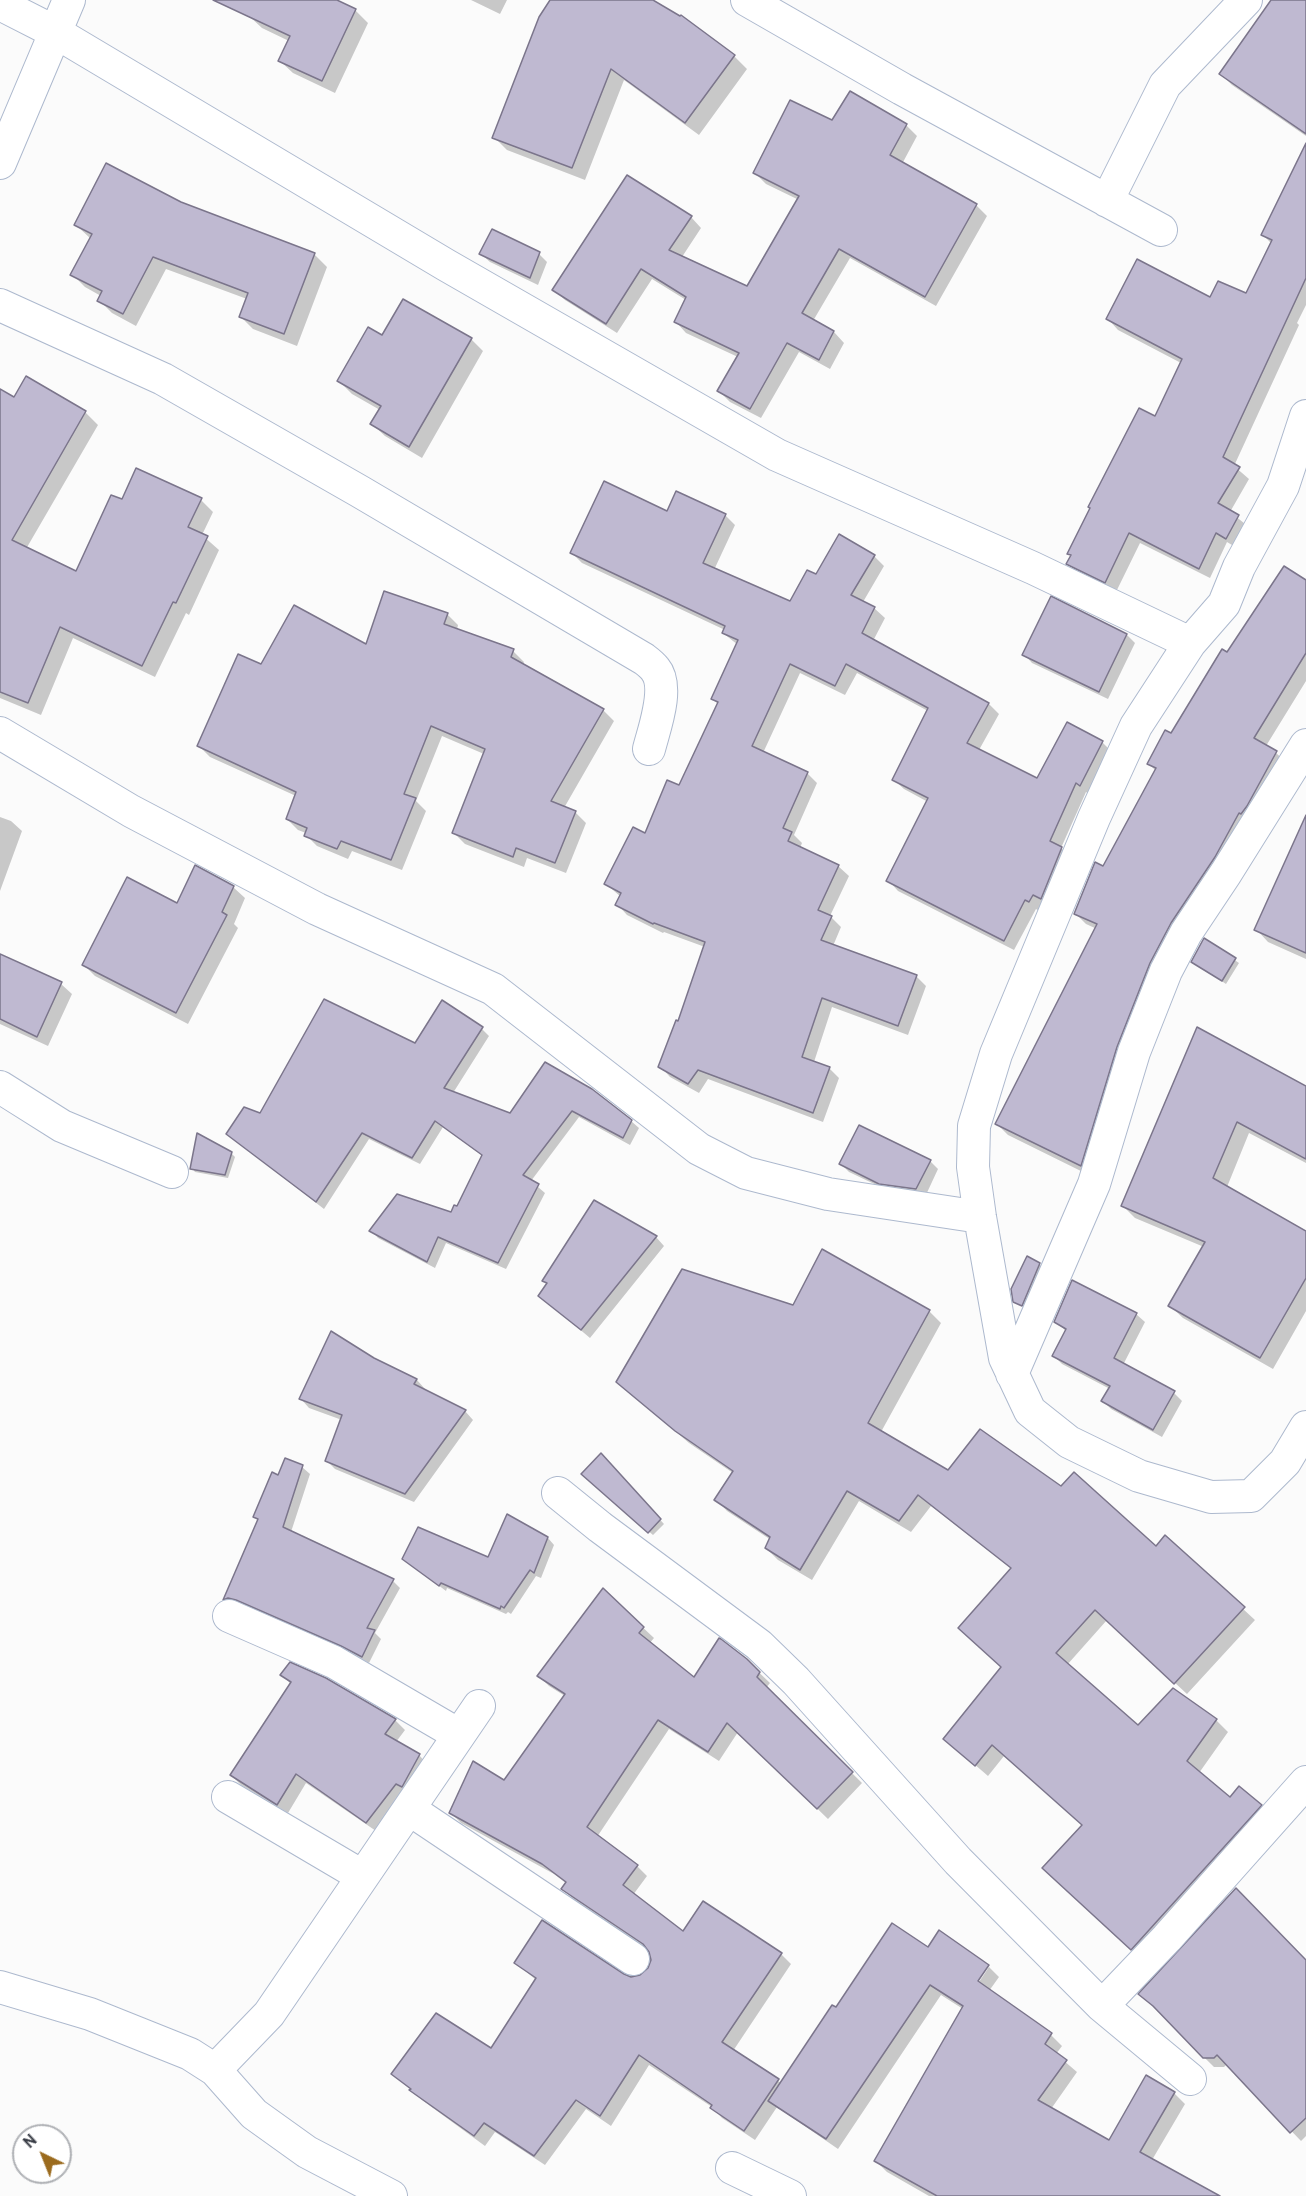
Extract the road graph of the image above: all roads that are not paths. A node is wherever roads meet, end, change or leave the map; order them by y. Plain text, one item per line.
1 (69, 0) edge
2 (747, 0) edge
3 (1246, 0) edge
4 (0, 4) edge
5 (55, 32) junction
6 (0, 163) edge
7 (1107, 201) junction
8 (1161, 230) dead end
9 (0, 305) edge
10 (1306, 416) edge
11 (1190, 643) junction
12 (0, 733) edge
13 (1306, 745) edge
14 (649, 750) dead end
15 (0, 1087) edge
16 (172, 1172) dead end
17 (980, 1217) junction
18 (1012, 1374) junction
19 (1306, 1427) edge
20 (558, 1493) dead end
21 (229, 1616) dead end
22 (479, 1707) dead end
23 (459, 1736) junction
24 (1306, 1782) edge
25 (228, 1797) dead end
26 (409, 1809) junction
27 (362, 1876) junction
28 (633, 1959) dead end
29 (0, 1987) edge
30 (1102, 2006) junction
31 (215, 2070) junction
32 (1190, 2079) dead end
33 (732, 2168) dead end
34 (391, 2196) edge
35 (790, 2196) edge

1 - 5 street
2 - 7 street
3 - 7 street
4 - 5 street
5 - 6 street
5 - 11 street
7 - 8 street
9 - 14 street
10 - 11 street
11 - 17 street
12 - 17 street
13 - 18 street
15 - 16 street
17 - 18 street
18 - 19 street
20 - 30 street
21 - 23 street
22 - 23 street
23 - 26 street
24 - 30 street
25 - 27 street
26 - 27 street
26 - 28 street
27 - 31 street
29 - 31 street
30 - 32 street
31 - 34 street
33 - 35 street

